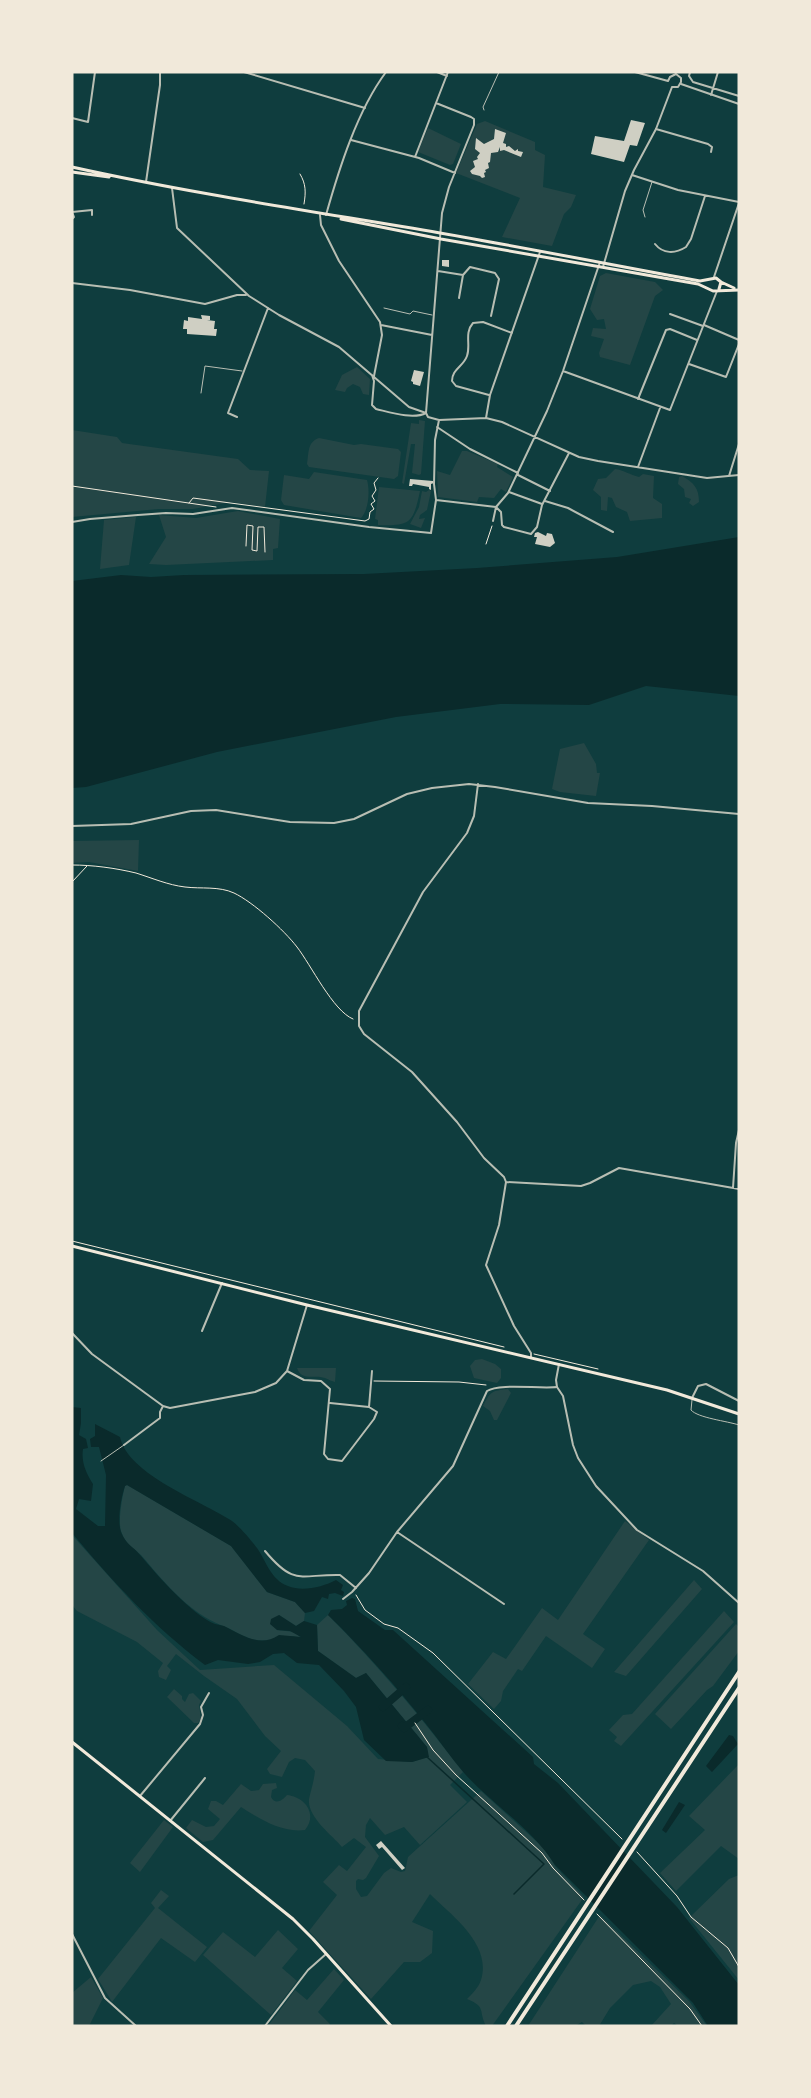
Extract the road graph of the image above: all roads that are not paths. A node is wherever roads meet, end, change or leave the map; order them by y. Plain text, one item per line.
1 (95, 72) edge
2 (160, 72) edge
3 (244, 72) edge
4 (386, 72) edge
5 (437, 72) edge
6 (499, 72) edge
7 (635, 72) edge
8 (718, 72) edge
9 (676, 73) edge
10 (448, 74) edge
11 (689, 74) edge
12 (668, 81) junction
13 (681, 84) junction
14 (672, 87) junction
15 (714, 88) junction
16 (739, 90) edge
17 (711, 95) junction
18 (738, 96) edge
19 (436, 103) junction
20 (739, 104) edge
21 (364, 108) junction
22 (484, 110) dead end
23 (72, 118) edge
24 (656, 129) junction
25 (351, 140) junction
26 (711, 152) dead end
27 (415, 157) junction
28 (72, 167) edge
29 (72, 172) edge
30 (455, 173) junction
31 (632, 176) junction
32 (123, 179) junction
33 (146, 183) junction
34 (652, 183) junction
35 (172, 188) junction
36 (705, 196) junction
37 (739, 203) edge
38 (72, 212) edge
39 (320, 214) junction
40 (92, 215) dead end
41 (326, 216) junction
42 (333, 217) junction
43 (645, 218) dead end
44 (72, 219) edge
45 (441, 234) junction
46 (441, 239) junction
47 (654, 244) dead end
48 (540, 254) junction
49 (601, 265) junction
50 (438, 271) junction
51 (463, 275) junction
52 (716, 279) junction
53 (72, 283) edge
54 (715, 290) junction
55 (739, 290) edge
56 (249, 296) junction
57 (459, 298) dead end
58 (268, 308) junction
59 (384, 308) dead end
60 (434, 314) junction
61 (670, 314) dead end
62 (491, 316) dead end
63 (381, 325) junction
64 (704, 326) junction
65 (512, 333) junction
66 (432, 335) junction
67 (698, 340) junction
68 (739, 342) edge
69 (688, 364) junction
70 (244, 371) junction
71 (563, 371) junction
72 (373, 376) junction
73 (381, 383) junction
74 (374, 388) junction
75 (201, 393) dead end
76 (490, 395) junction
77 (638, 399) junction
78 (661, 408) junction
79 (426, 412) junction
80 (237, 417) dead end
81 (486, 418) junction
82 (439, 420) junction
83 (437, 426) junction
84 (536, 437) junction
85 (739, 444) edge
86 (569, 453) junction
87 (638, 467) junction
88 (517, 474) junction
89 (739, 475) edge
90 (729, 476) junction
91 (550, 491) junction
92 (508, 492) junction
93 (436, 500) junction
94 (543, 503) junction
95 (496, 507) junction
96 (493, 521) road end
97 (72, 522) edge
98 (613, 532) dead end
99 (478, 784) junction
100 (739, 814) edge
101 (72, 826) edge
102 (739, 1130) edge
103 (506, 1182) junction
104 (732, 1188) junction
105 (739, 1189) edge
106 (72, 1246) edge
107 (222, 1283) junction
108 (307, 1305) junction
109 (202, 1331) dead end
110 (72, 1333) edge
111 (531, 1355) junction
112 (559, 1364) junction
113 (287, 1371) junction
114 (372, 1371) dead end
115 (557, 1387) junction
116 (692, 1398) junction
117 (739, 1401) edge
118 (330, 1403) junction
119 (163, 1406) junction
120 (369, 1407) junction
121 (739, 1414) edge
122 (739, 1425) edge
123 (124, 1445) joint
124 (101, 1461) dead end
125 (397, 1532) junction
126 (265, 1551) dead end
127 (356, 1588) junction
128 (344, 1599) dead end
129 (739, 1603) edge
130 (504, 1604) dead end
131 (739, 1672) edge
132 (739, 1688) edge
133 (209, 1693) dead end
134 (72, 1742) edge
135 (205, 1778) dead end
136 (140, 1796) junction
137 (170, 1821) junction
138 (72, 1934) edge
139 (326, 1954) junction
140 (136, 2026) edge
141 (266, 2026) edge
142 (391, 2026) edge
143 (507, 2026) edge
144 (516, 2026) edge

1 - 23 street
2 - 33 street
3 - 21 street
4 - 21 street
5 - 10 street
6 - 22 lane
7 - 12 street
8 - 15 street
9 - 12 street
9 - 13 street
10 - 19 street
11 - 15 street
12 - 14 street
13 - 14 street
13 - 17 street
14 - 24 street
15 - 17 street
15 - 18 street
16 - 18 street
17 - 20 street
19 - 27 street
19 - 30 street
21 - 25 street
24 - 26 street
24 - 31 street
25 - 27 street
25 - 41 street
27 - 30 street
28 - 32 main road
29 - 32 main road
30 - 45 street
31 - 34 street
31 - 49 street
32 - 33 main road
33 - 35 main road
34 - 36 street
34 - 43 lane
35 - 39 main road
35 - 56 street
36 - 37 street
36 - 47 street
37 - 52 street
38 - 40 street
38 - 44 street
39 - 41 main road
39 - 63 street
41 - 42 main road
42 - 45 main road
42 - 46 main road
45 - 46 street
45 - 48 main road
46 - 48 main road
46 - 50 street
48 - 49 main road
48 - 65 street
49 - 52 main road
49 - 54 main road
49 - 71 street
50 - 51 street
50 - 60 street
51 - 57 street
51 - 62 street
52 - 54 main road
52 - 54 main road
52 - 55 main road
53 - 56 street
54 - 55 main road
54 - 64 street
56 - 58 street
58 - 70 street
58 - 72 street
59 - 60 lane
60 - 66 street
61 - 64 street
63 - 66 street
63 - 72 street
64 - 67 street
64 - 68 street
65 - 76 street
65 - 76 street
66 - 79 street
67 - 69 street
67 - 77 street
68 - 69 street
69 - 78 street
70 - 75 lane
70 - 80 street
71 - 77 street
71 - 84 street
72 - 73 street
72 - 74 street
73 - 74 street
73 - 79 street
74 - 79 street
76 - 81 street
77 - 78 street
78 - 87 street
79 - 82 street
81 - 82 street
81 - 84 street
82 - 83 street
83 - 88 street
83 - 93 street
84 - 86 street
84 - 88 street
85 - 90 street
86 - 87 street
86 - 91 street
87 - 90 street
88 - 91 street
88 - 92 street
89 - 90 street
91 - 94 street
92 - 94 street
92 - 95 street
93 - 95 street
93 - 97 street
94 - 95 street
94 - 98 street
95 - 96 street
99 - 100 street
99 - 101 street
99 - 103 street
102 - 104 street
103 - 104 street
103 - 111 street
104 - 105 street
106 - 107 main road
107 - 108 main road
107 - 109 street
108 - 111 main road
108 - 113 street
110 - 119 street
111 - 112 main road
112 - 115 street
112 - 116 main road
113 - 118 street
113 - 119 street
114 - 120 street
115 - 125 street
115 - 129 street
116 - 117 street
116 - 121 main road
116 - 122 lane
118 - 120 street
118 - 120 street
119 - 123 street
123 - 124 lane
125 - 127 street
125 - 130 street
126 - 127 street
127 - 128 street
131 - 143 highway
132 - 144 highway
133 - 136 street
134 - 136 main road
135 - 137 street
136 - 137 main road
137 - 139 main road
138 - 140 street
139 - 141 street
139 - 142 main road

